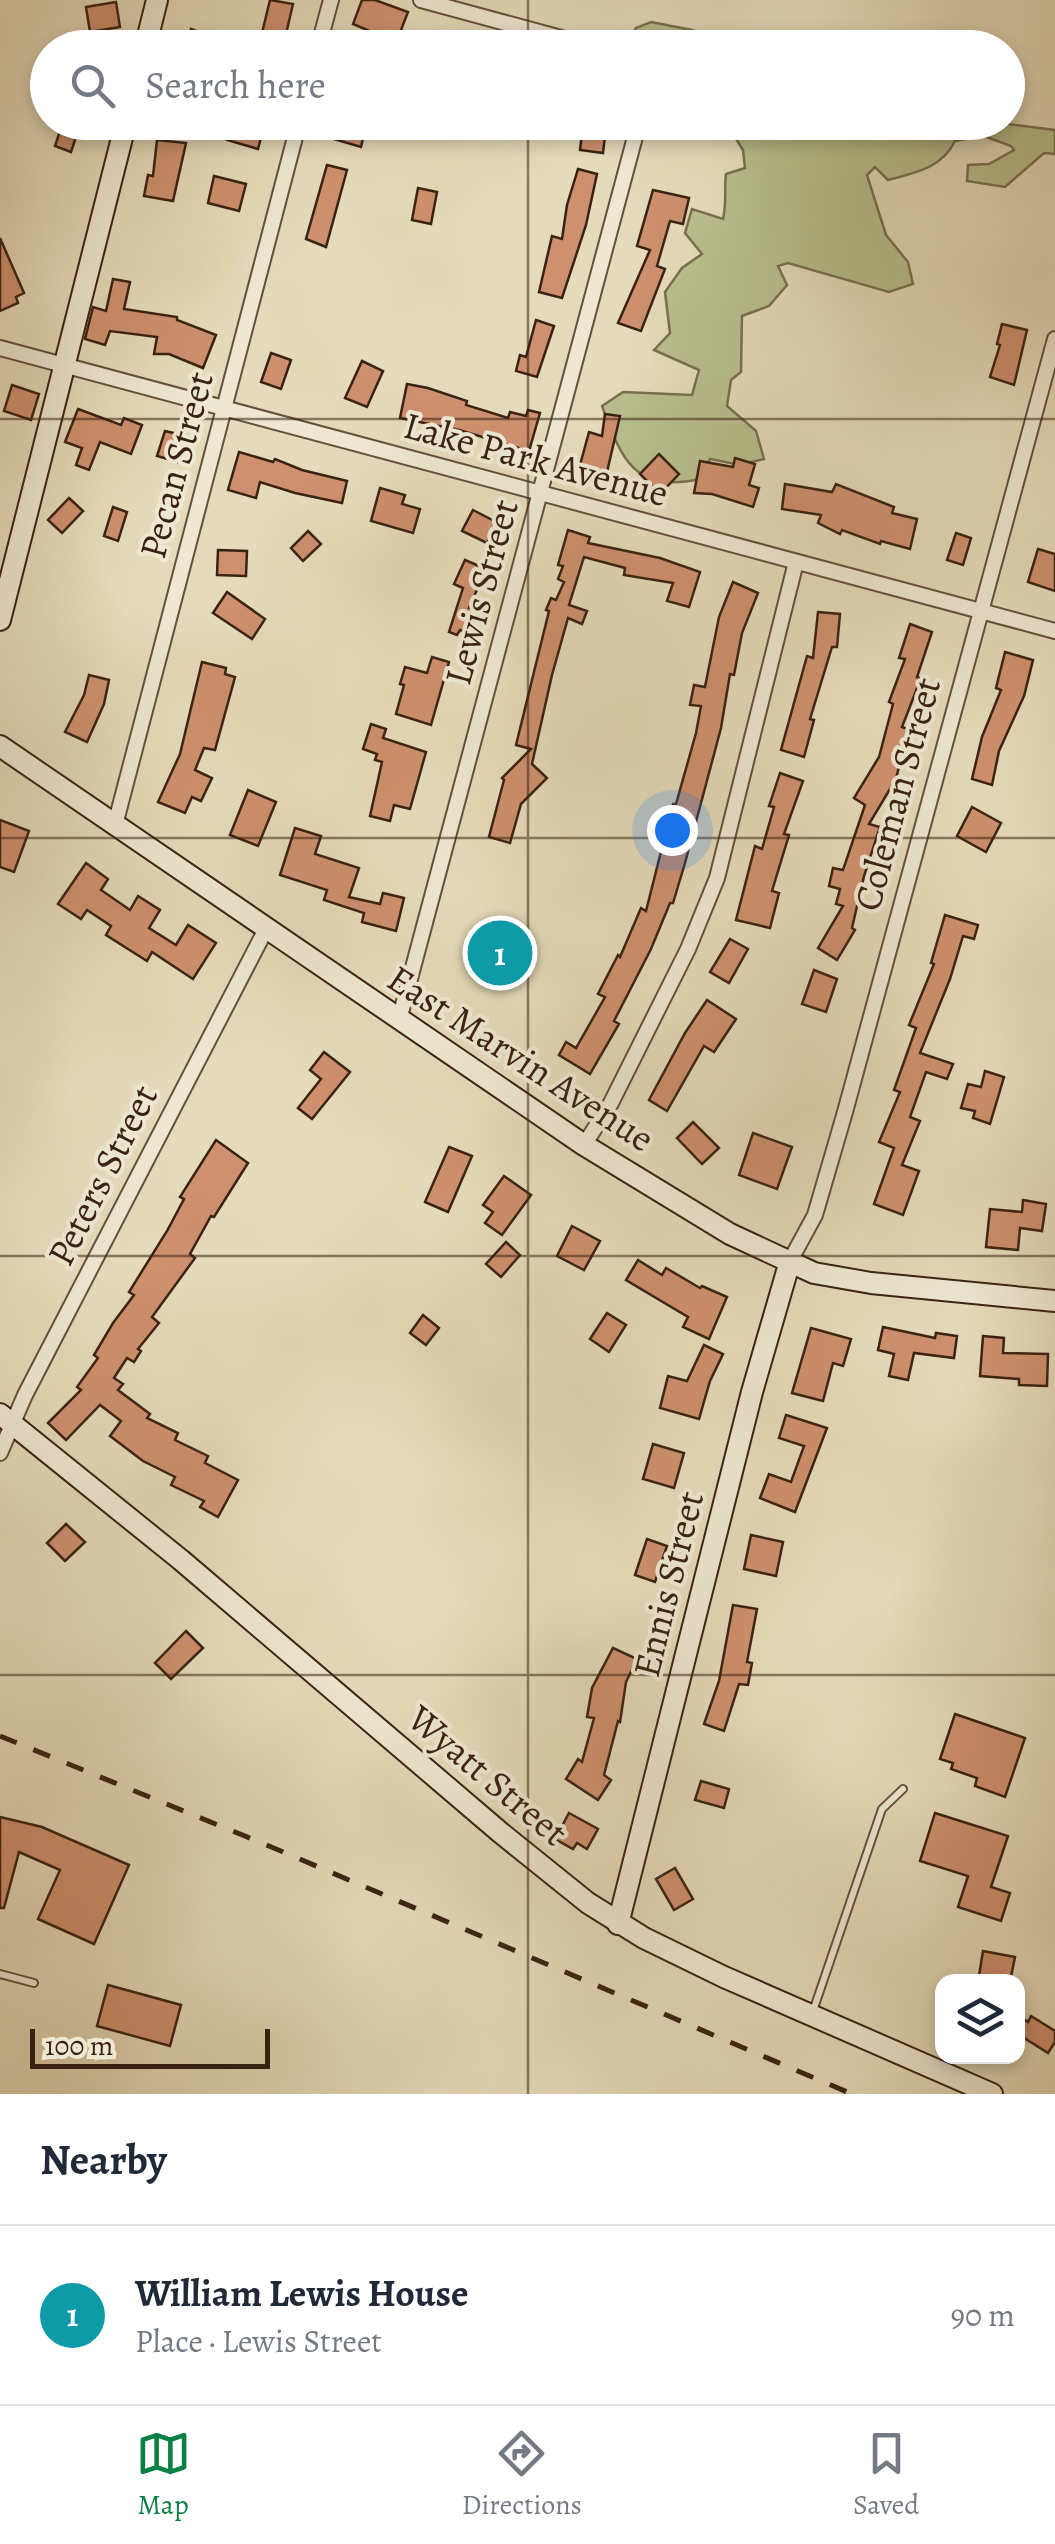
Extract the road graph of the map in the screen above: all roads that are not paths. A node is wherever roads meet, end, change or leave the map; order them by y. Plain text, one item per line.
1 (157, 0) edge
2 (331, 0) edge
3 (421, 0) edge
4 (150, 30) edge
5 (323, 30) edge
6 (532, 30) edge
7 (121, 140) edge
8 (293, 140) edge
9 (634, 140) edge
10 (1055, 339) edge
11 (0, 348) edge
12 (64, 366) junction
13 (224, 409) junction
14 (541, 494) junction
15 (796, 562) junction
16 (981, 611) junction
17 (0, 620) edge
18 (1055, 631) edge
19 (0, 746) edge
20 (115, 825) junction
21 (266, 929) junction
22 (400, 1020) junction
23 (584, 1145) junction
24 (790, 1261) junction
25 (1055, 1301) edge
26 (6, 1419) edge
27 (0, 1453) edge
28 (903, 1789) dead end
29 (618, 1924) junction
30 (0, 1974) edge
31 (34, 1983) dead end
32 (812, 2015) junction
33 (992, 2094) edge

1 - 4 main road
2 - 5 street
3 - 6 street
7 - 12 main road
8 - 13 street, Pecan Street
9 - 14 street, Lewis Street
10 - 16 street, Coleman Street
11 - 12 street, Lake Park Avenue
12 - 13 street, Lake Park Avenue
12 - 17 main road
13 - 14 street, Lake Park Avenue
13 - 20 street, Pecan Street
14 - 15 street, Lake Park Avenue
14 - 22 street, Lewis Street
15 - 16 street, Lake Park Avenue
15 - 23 street
16 - 18 street, Lake Park Avenue
16 - 24 street, Coleman Street
19 - 20 main road, East Marvin Avenue
20 - 21 main road, East Marvin Avenue
21 - 22 main road, East Marvin Avenue
21 - 26 street, Peters Street
22 - 23 main road, East Marvin Avenue
23 - 24 main road, East Marvin Avenue
24 - 25 main road, East Marvin Avenue
24 - 29 main road, Ennis Street
26 - 27 street, Peters Street
26 - 29 main road, Wyatt Street
28 - 32 lane
29 - 32 main road, Wyatt Street
30 - 31 lane
32 - 33 main road, Wyatt Street

